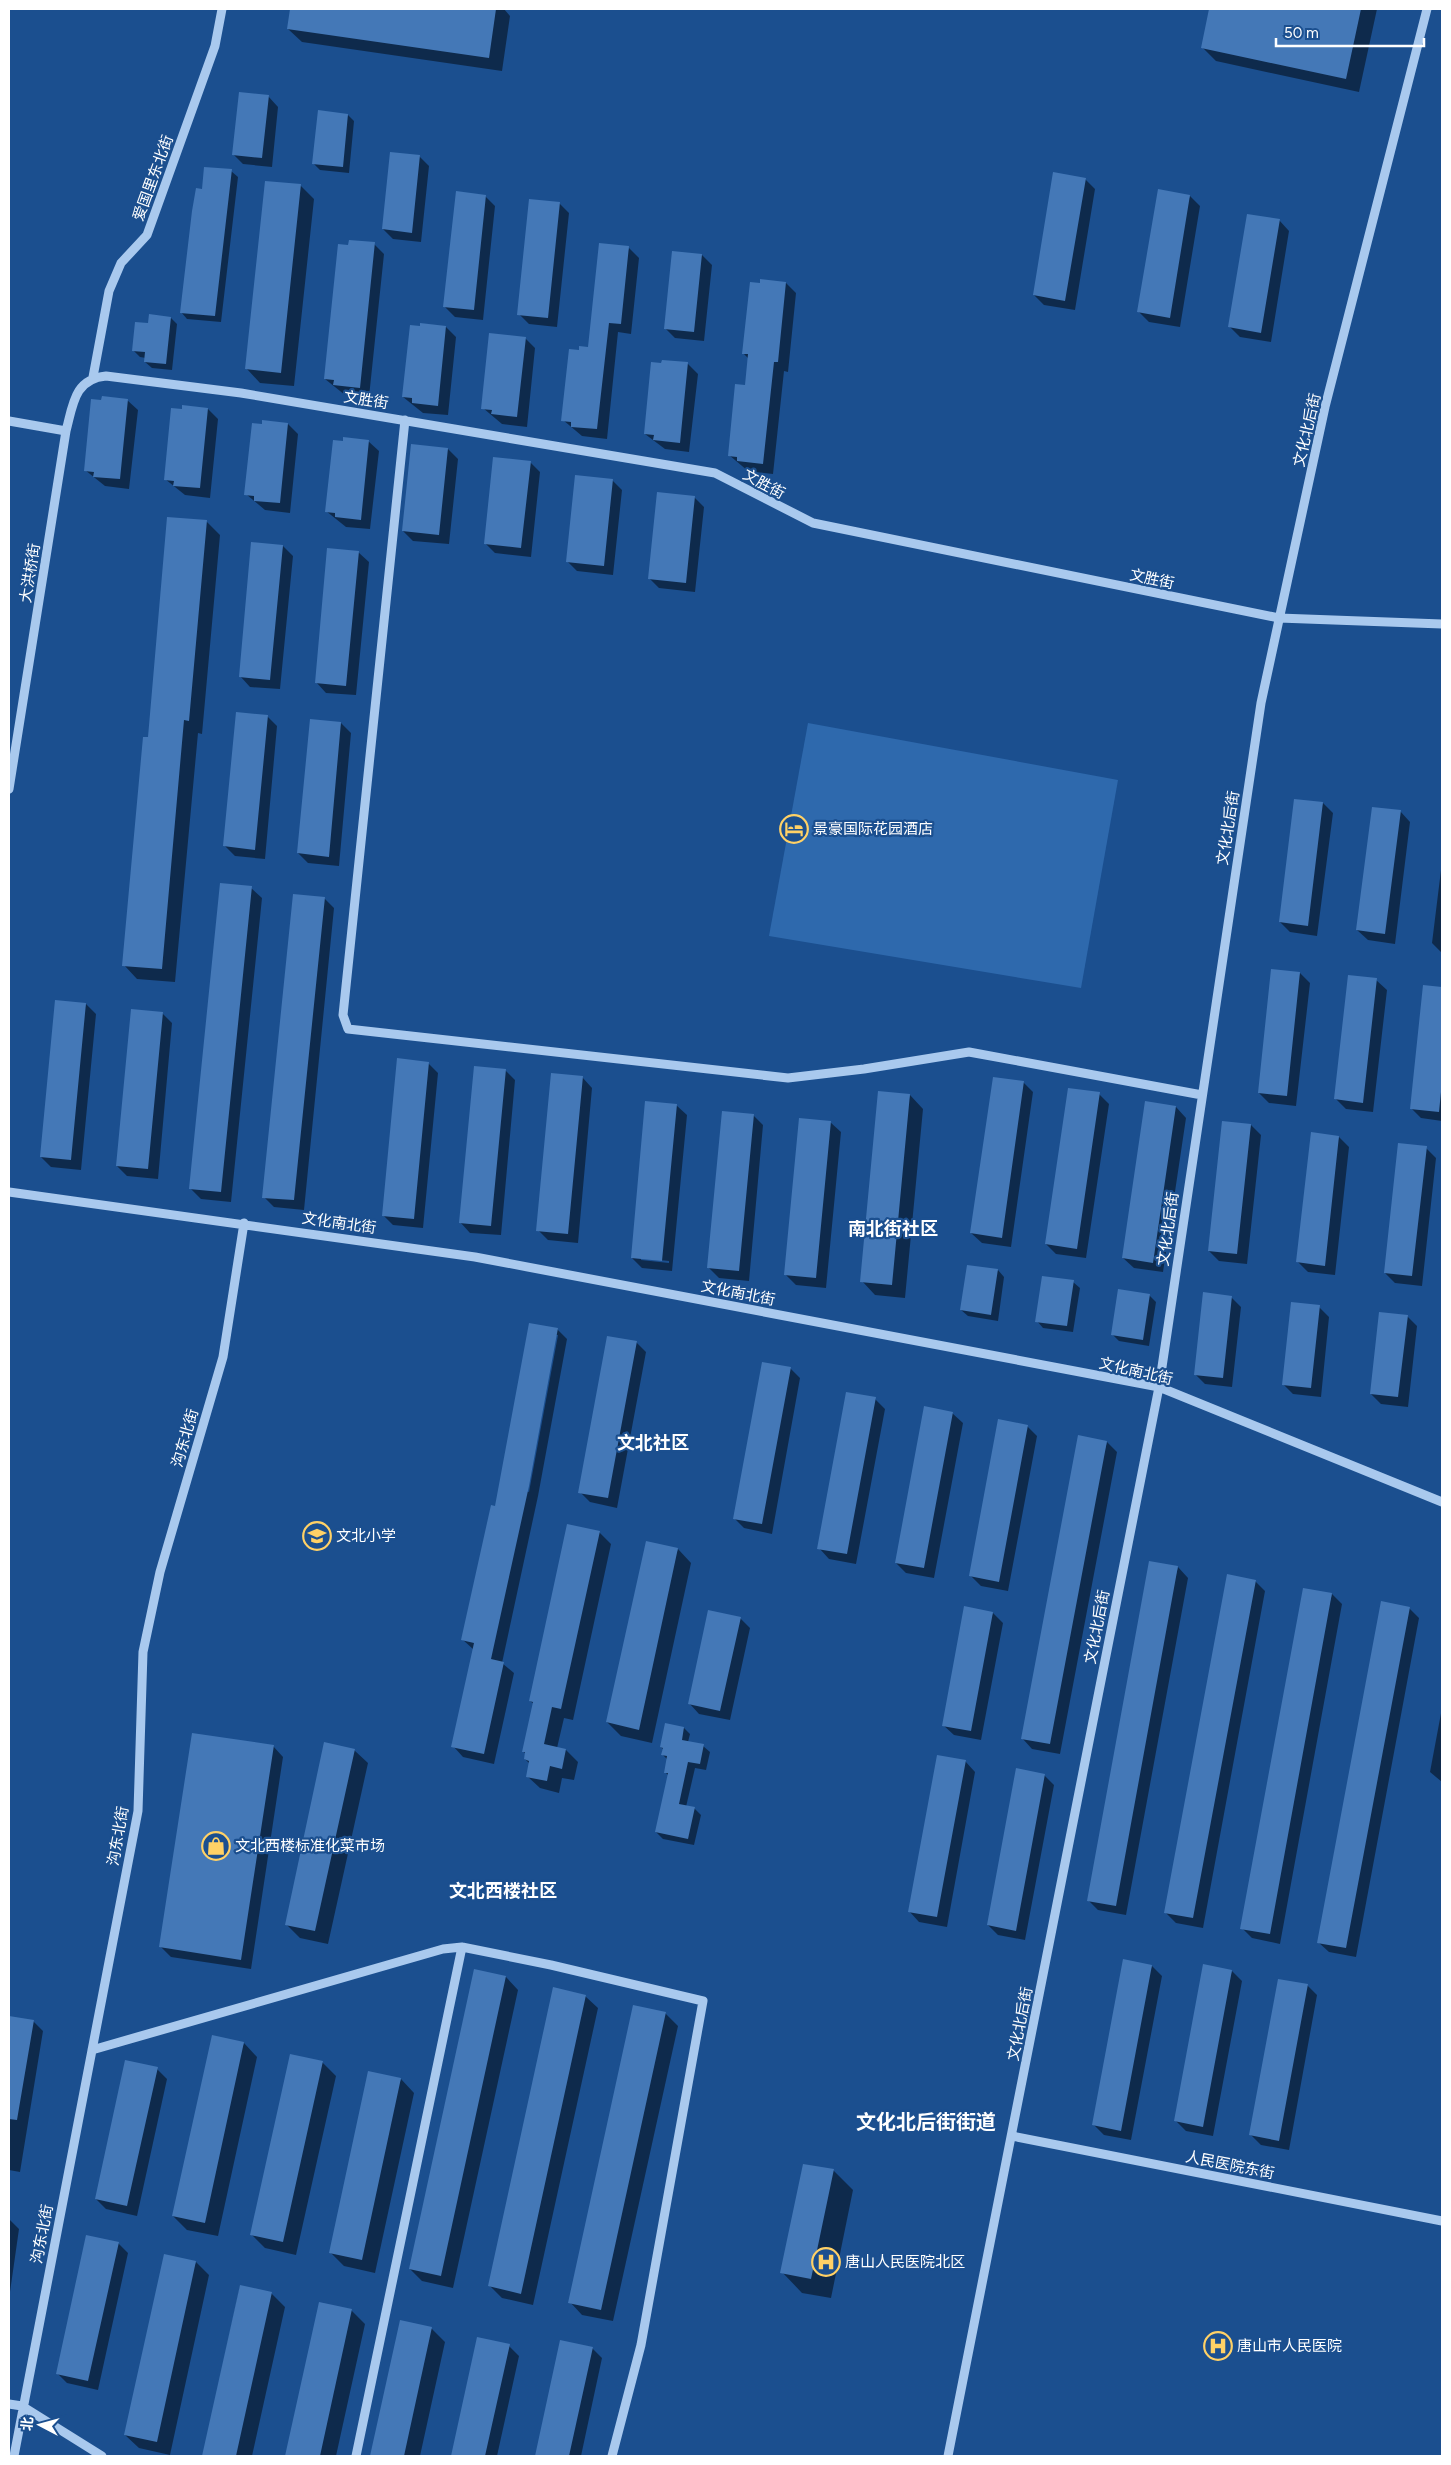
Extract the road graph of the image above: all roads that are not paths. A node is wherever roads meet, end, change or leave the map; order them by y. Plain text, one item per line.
1 (222, 9) edge
2 (1427, 9) edge
3 (93, 377) junction
4 (405, 420) junction
5 (9, 421) edge
6 (66, 431) junction
7 (1279, 618) junction
8 (1442, 624) edge
9 (9, 789) edge
10 (1202, 1095) junction
11 (9, 1192) edge
12 (244, 1223) junction
13 (1158, 1387) junction
14 (1442, 1502) edge
15 (462, 1947) junction
16 (92, 2050) junction
17 (1012, 2136) junction
18 (1442, 2221) edge
19 (9, 2404) edge
20 (22, 2406) junction
21 (14, 2456) edge
22 (102, 2456) edge
23 (356, 2456) edge
24 (612, 2456) edge
25 (948, 2456) edge

1 - 3 street, 爱国里东北街
2 - 7 street, 文化北后街
3 - 4 street, 文胜街
3 - 6 street, 大洪桥街
4 - 7 street, 文胜街
4 - 10 street
5 - 6 street
6 - 9 street, 大洪桥街
7 - 8 street, 文胜街
7 - 10 street, 文化北后街
10 - 13 street, 文化北后街
11 - 12 street, 文化南北街
12 - 13 street, 文化南北街
12 - 16 street, 沟东北街
13 - 14 street, 文化南北街
13 - 17 street, 文化北后街
15 - 16 street
15 - 23 street
15 - 24 street
16 - 20 street, 沟东北街
17 - 18 street, 人民医院东街
17 - 25 street, 文化北后街
19 - 20 street
20 - 21 street, 沟东北街
20 - 22 street

